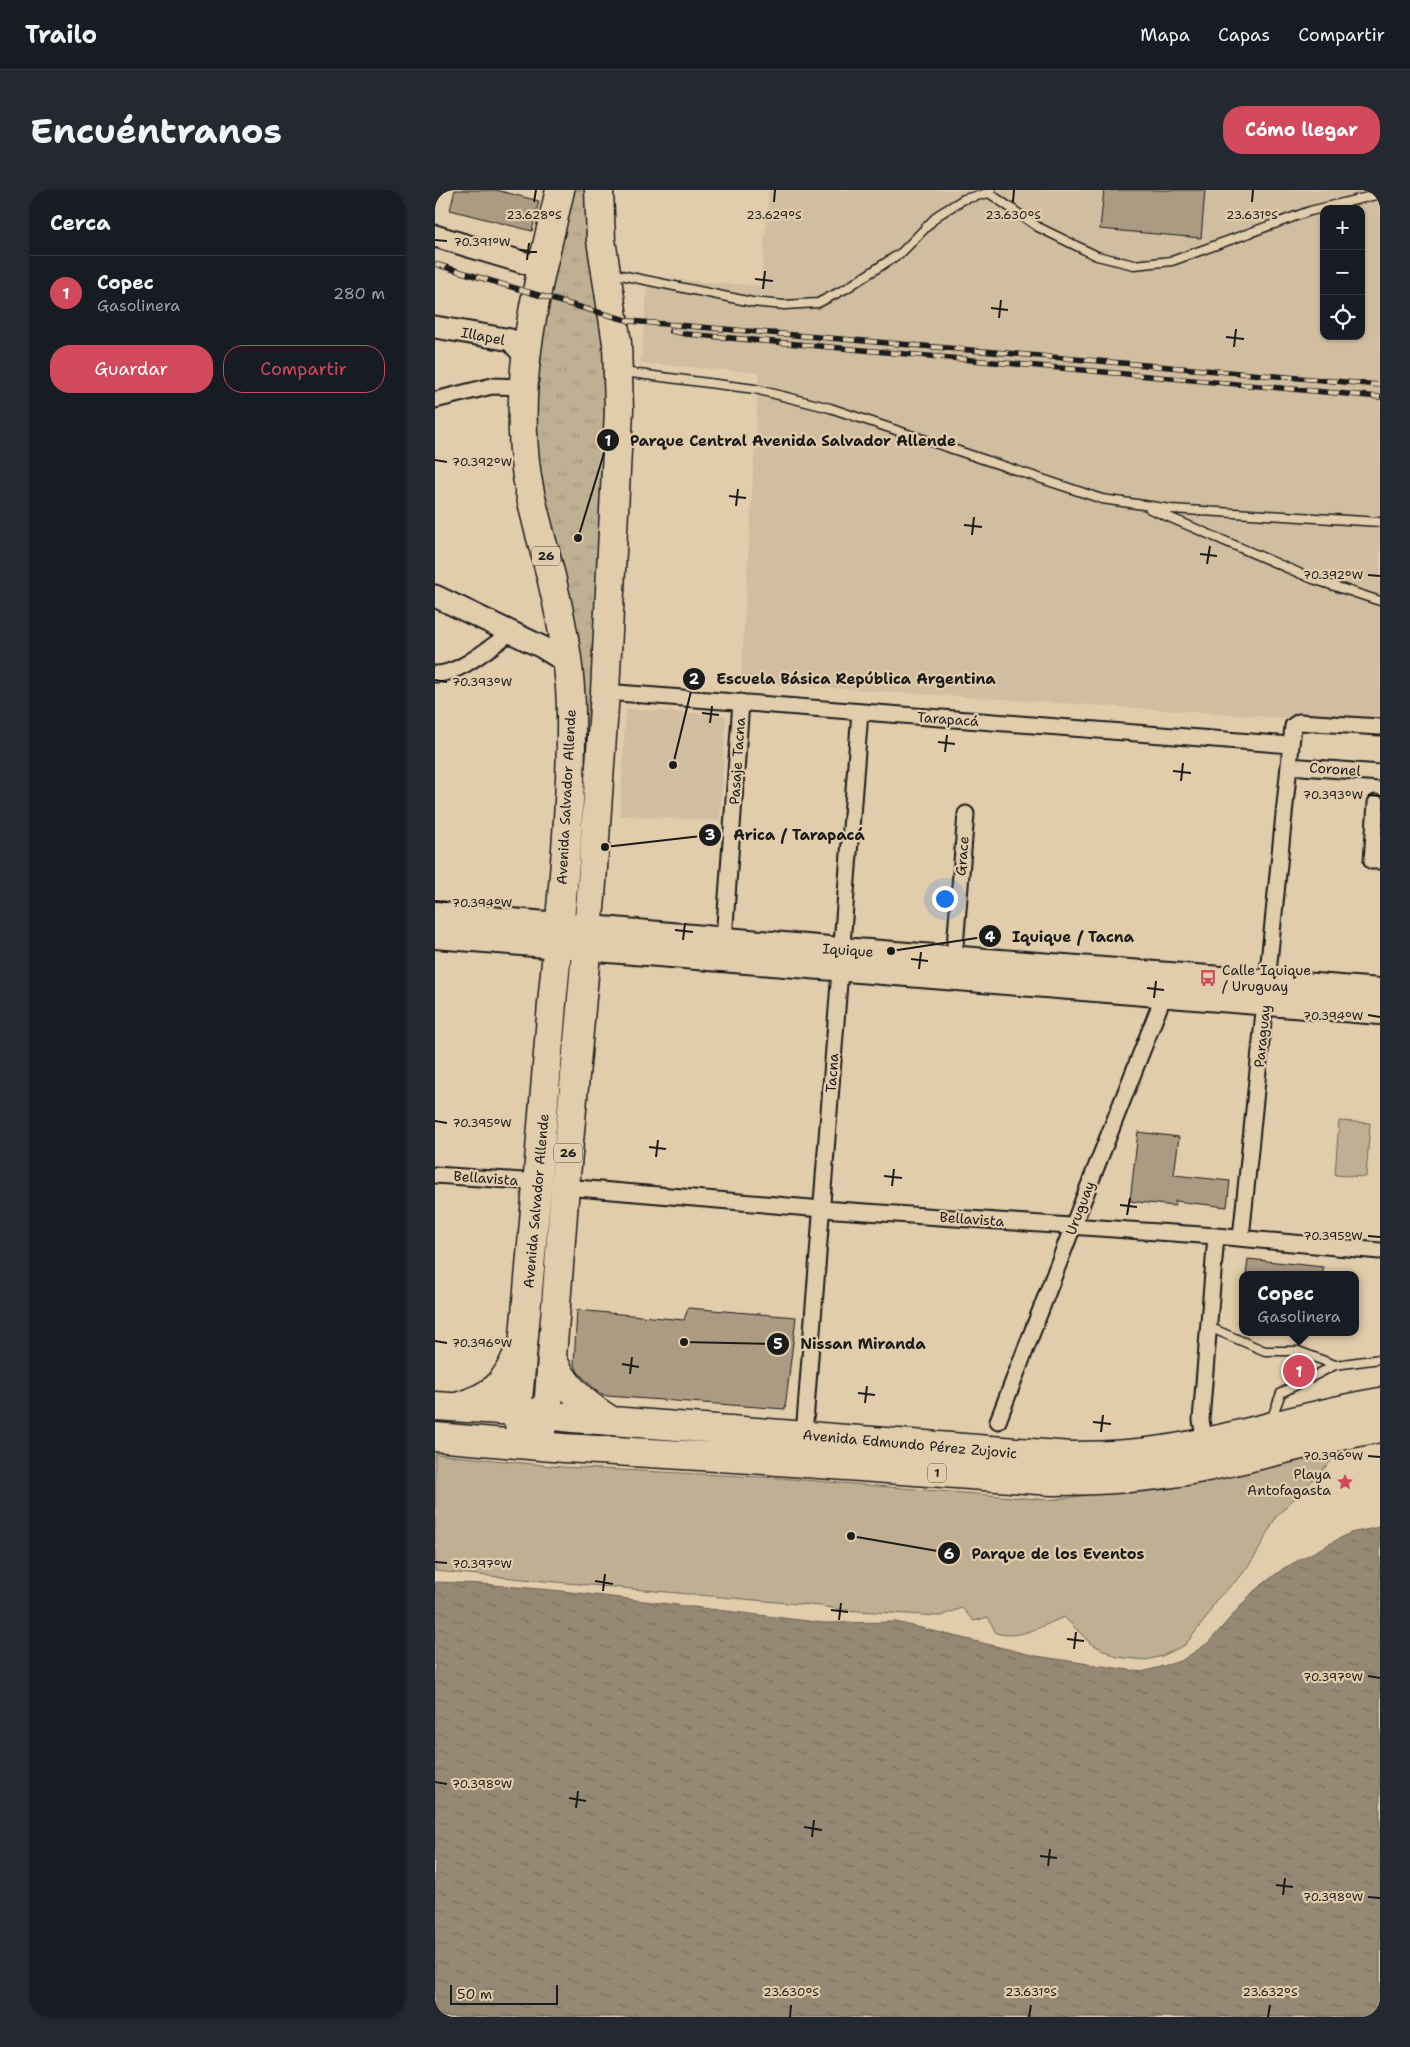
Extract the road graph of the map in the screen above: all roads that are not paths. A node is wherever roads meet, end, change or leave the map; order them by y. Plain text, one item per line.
1 (560, 190) edge
2 (599, 190) edge
3 (990, 192) edge
4 (1380, 194) edge
5 (435, 236) edge
6 (542, 268) junction
7 (605, 272) junction
8 (435, 327) edge
9 (525, 356) junction
10 (619, 371) junction
11 (523, 387) junction
12 (435, 400) edge
13 (1140, 504) junction
14 (1380, 522) edge
15 (435, 596) edge
16 (1380, 601) edge
17 (512, 632) junction
18 (568, 664) junction
19 (435, 674) edge
20 (605, 692) junction
21 (741, 702) junction
22 (860, 712) junction
23 (1380, 727) edge
24 (1291, 744) junction
25 (1289, 766) junction
26 (1380, 773) edge
27 (1376, 803) dead end
28 (966, 814) dead end
29 (1376, 861) edge
30 (435, 914) edge
31 (435, 936) edge
32 (558, 936) junction
33 (587, 938) junction
34 (724, 939) junction
35 (954, 958) junction
36 (841, 959) junction
37 (1380, 991) edge
38 (1266, 993) junction
39 (1164, 995) junction
40 (1380, 1012) edge
41 (435, 1175) edge
42 (537, 1182) junction
43 (565, 1187) junction
44 (822, 1209) junction
45 (1073, 1226) junction
46 (1216, 1236) junction
47 (1241, 1238) junction
48 (1380, 1251) edge
49 (1209, 1327) junction
50 (525, 1333) junction
51 (552, 1358) junction
52 (1380, 1359) edge
53 (1335, 1365) junction
54 (1380, 1402) edge
55 (445, 1406) edge
56 (517, 1411) junction
57 (547, 1415) junction
58 (611, 1420) junction
59 (998, 1421) dead end
60 (1269, 1427) junction
61 (1380, 1428) edge
62 (804, 1435) junction
63 (435, 1437) edge
64 (1205, 1442) junction
65 (528, 1445) junction

1 - 6 highway, Avenida Salvador Allende / 26
2 - 7 highway, Avenida Salvador Allende / 26
3 - 4 lane
3 - 7 lane
5 - 6 street
6 - 9 highway, Avenida Salvador Allende / 26
7 - 10 highway, Avenida Salvador Allende / 26
8 - 9 street, Illapel
9 - 11 highway, Avenida Salvador Allende / 26
10 - 13 lane
10 - 20 highway, Avenida Salvador Allende / 26
11 - 12 street
11 - 18 highway, Avenida Salvador Allende / 26
13 - 14 lane
13 - 16 lane
15 - 17 street
17 - 18 street
17 - 19 street
18 - 32 highway, Avenida Salvador Allende / 26
20 - 21 street, Tarapacá
20 - 33 highway, Avenida Salvador Allende / 26
21 - 22 street, Tarapacá
21 - 34 street, Pasaje Tacna
22 - 24 street, Tarapacá
22 - 36 street, Tacna
23 - 24 street, Paraguay
24 - 25 street, Paraguay
25 - 26 street, Coronel
25 - 38 street, Paraguay
27 - 29 street
28 - 35 street, Grace
30 - 32 main road, Iquique
31 - 32 main road, Iquique
32 - 33 main road, Iquique
32 - 42 highway, Avenida Salvador Allende / 26
33 - 34 main road, Iquique
33 - 36 main road, Iquique
33 - 43 highway, Avenida Salvador Allende / 26
34 - 36 main road, Iquique
35 - 36 main road, Iquique
35 - 38 main road, Iquique
36 - 39 main road, Iquique
36 - 44 street, Tacna
37 - 38 main road, Iquique
38 - 39 main road, Iquique
38 - 40 main road, Iquique
38 - 47 street, Paraguay
39 - 45 street, Uruguay
41 - 42 street, Bellavista
42 - 50 highway, Avenida Salvador Allende / 26
43 - 44 street, Bellavista
43 - 51 highway, Avenida Salvador Allende / 26
44 - 45 street, Bellavista
44 - 62 street, Tacna
45 - 46 street, Bellavista
45 - 59 street, Uruguay
46 - 47 street, Bellavista
46 - 49 street
47 - 48 street, Bellavista
49 - 53 lane
49 - 64 street
50 - 55 highway
50 - 56 highway, Avenida Salvador Allende / 26
51 - 57 highway, Avenida Salvador Allende / 26
51 - 58 highway
52 - 53 lane
53 - 60 lane
54 - 60 highway, Avenida Edmundo Pérez Zujovic / 1
55 - 56 highway, Avenida Edmundo Pérez Zujovic / 1
56 - 57 highway, Avenida Edmundo Pérez Zujovic / 1
56 - 65 highway
57 - 58 highway, Avenida Edmundo Pérez Zujovic / 1
57 - 65 highway
58 - 62 highway, Avenida Edmundo Pérez Zujovic / 1
60 - 64 highway, Avenida Edmundo Pérez Zujovic / 1
61 - 65 highway, Avenida Edmundo Pérez Zujovic / 1
62 - 64 highway, Avenida Edmundo Pérez Zujovic / 1
63 - 65 highway, Avenida Edmundo Pérez Zujovic / 1

